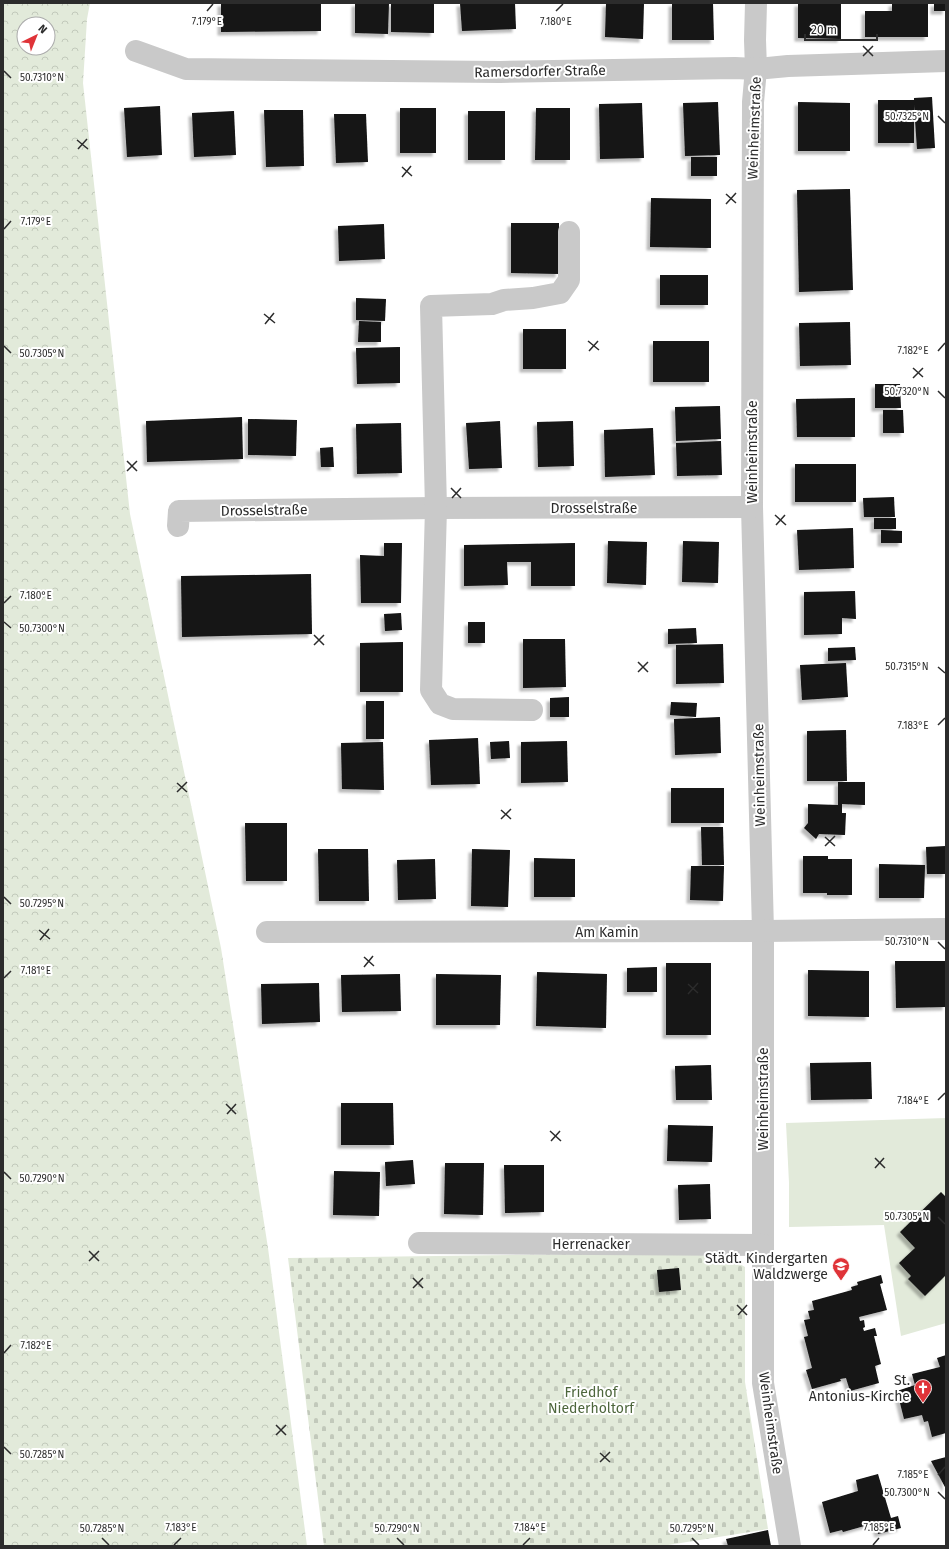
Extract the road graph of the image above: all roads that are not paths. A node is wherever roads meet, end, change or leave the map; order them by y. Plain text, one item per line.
1 (756, 3) edge
2 (136, 51) dead end
3 (946, 60) edge
4 (756, 69) junction
5 (569, 232) dead end
6 (752, 507) junction
7 (436, 508) junction
8 (178, 526) dead end
9 (532, 710) dead end
10 (946, 929) edge
11 (762, 931) junction
12 (268, 932) dead end
13 (419, 1243) dead end
14 (763, 1244) junction
15 (790, 1546) edge

1 - 4 street, Weinheimstraße
2 - 4 street, Ramersdorfer Straße
3 - 4 street, Ramersdorfer Straße
4 - 6 street, Weinheimstraße
5 - 7 street
6 - 7 street, Drosselstraße
6 - 11 street, Weinheimstraße
7 - 8 street, Drosselstraße
7 - 9 street
10 - 11 street, Am Kamin
11 - 12 street, Am Kamin
11 - 14 street, Weinheimstraße
13 - 14 street, Herrenacker
14 - 15 street, Weinheimstraße

